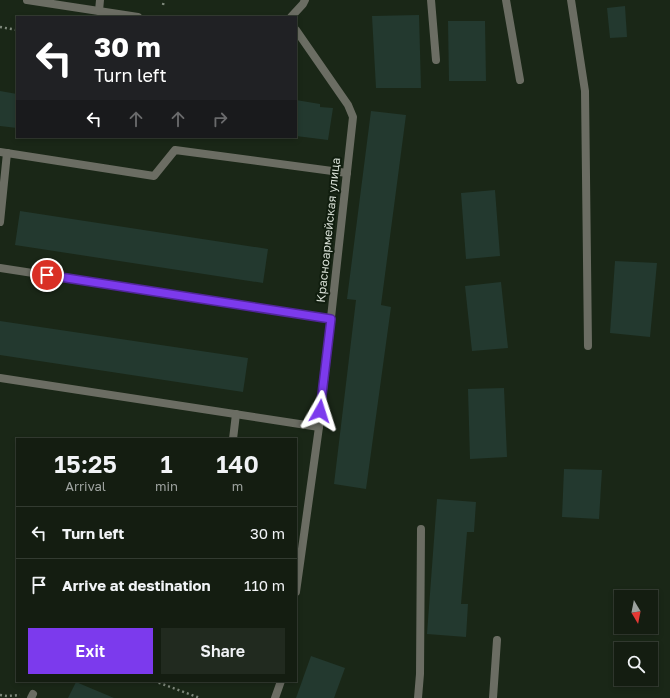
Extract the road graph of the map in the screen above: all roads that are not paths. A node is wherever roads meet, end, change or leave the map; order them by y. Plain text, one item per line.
1 (27, 0) edge
2 (100, 0) edge
3 (305, 0) edge
4 (431, 0) edge
5 (506, 0) edge
6 (571, 0) edge
7 (99, 11) junction
8 (132, 16) edge
9 (292, 16) edge
10 (297, 31) edge
11 (436, 60) dead end
12 (520, 80) dead end
13 (4, 152) edge
14 (347, 173) junction
15 (0, 222) edge
16 (0, 268) edge
17 (331, 319) junction
18 (588, 346) dead end
19 (0, 378) edge
20 (236, 414) junction
21 (319, 427) junction
22 (233, 438) edge
23 (421, 529) dead end
24 (297, 585) edge
25 (497, 640) dead end
26 (281, 682) edge
27 (275, 698) edge
28 (418, 698) edge
29 (492, 698) edge

1 - 7 street
2 - 7 street
3 - 9 street
4 - 11 street
5 - 12 street
6 - 18 street
7 - 8 street
10 - 14 street, Красноармейская улица
13 - 14 street
13 - 15 street
14 - 17 street, Красноармейская улица
16 - 17 street
17 - 21 street, Красноармейская улица
19 - 20 street
20 - 21 street
20 - 22 street
21 - 24 street, Красноармейская улица
23 - 28 street
25 - 29 street
26 - 27 street

